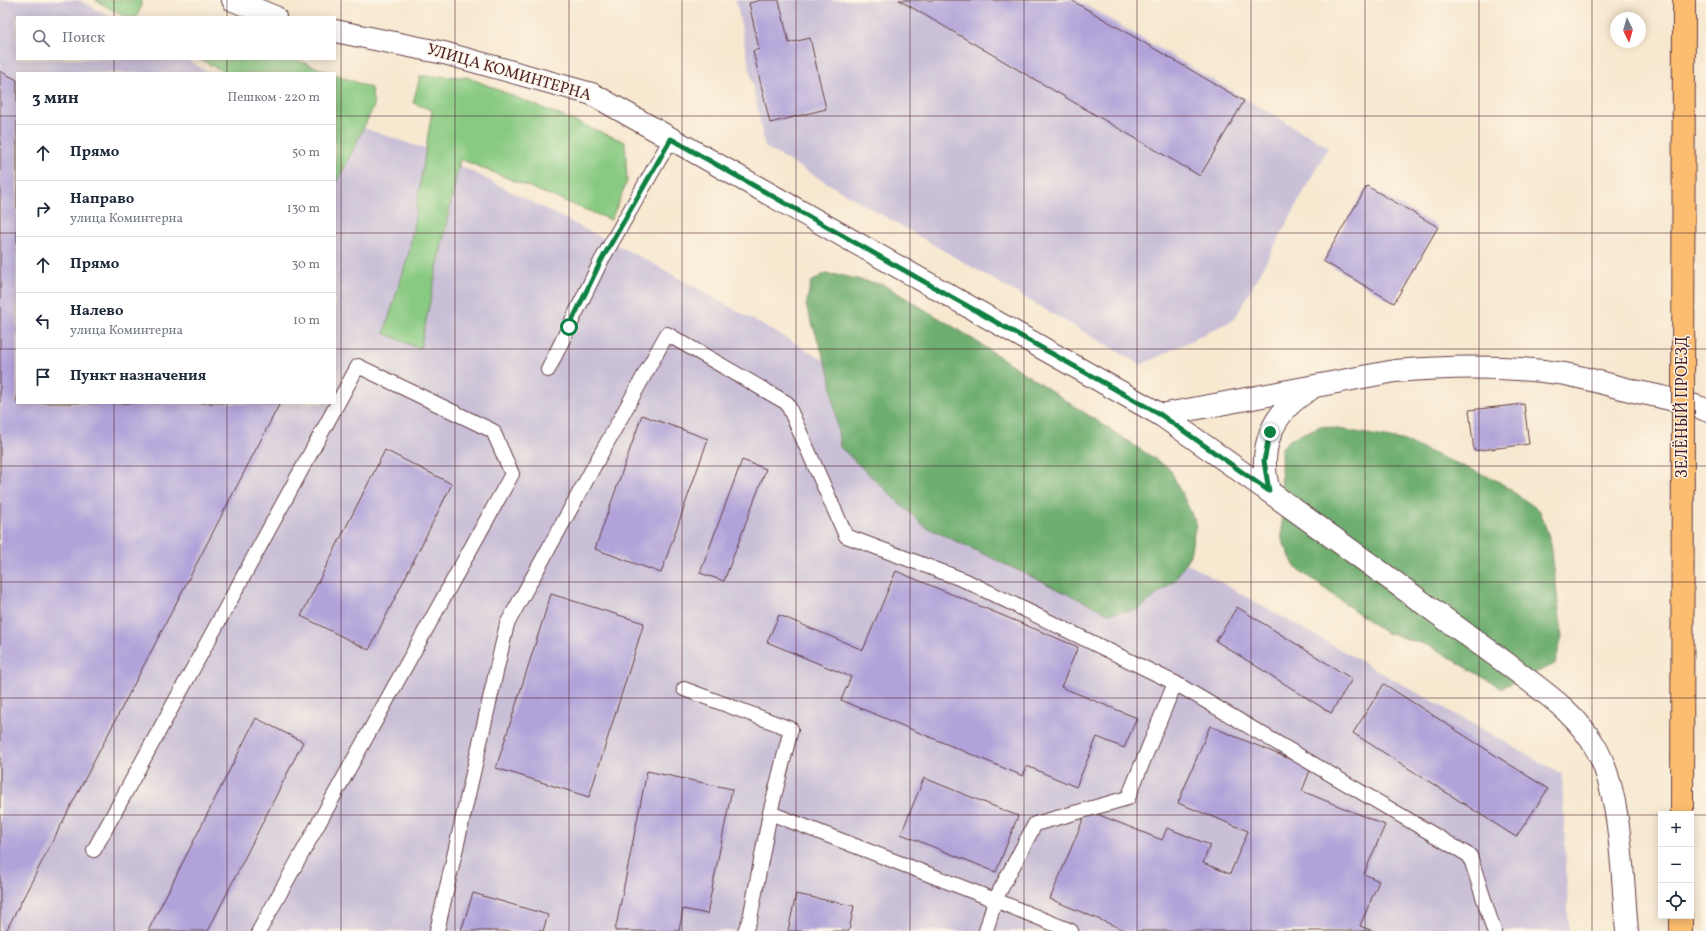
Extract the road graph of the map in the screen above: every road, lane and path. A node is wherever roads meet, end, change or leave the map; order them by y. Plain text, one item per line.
1 (233, 0) edge
2 (1684, 0) edge
3 (273, 16) edge
4 (336, 31) edge
5 (671, 139) junction
6 (548, 370) dead end
7 (1319, 386) junction
8 (1706, 410) edge
9 (1161, 415) junction
10 (1269, 491) junction
11 (1175, 683) junction
12 (684, 688) dead end
13 (1682, 811) edge
14 (770, 813) junction
15 (94, 850) dead end
16 (995, 900) junction
17 (1681, 919) edge
18 (259, 931) edge
19 (437, 931) edge
20 (745, 931) edge
21 (986, 931) edge
22 (1071, 931) edge
23 (1494, 931) edge
24 (1627, 931) edge
25 (1681, 931) edge

1 - 3 street
2 - 13 main road, ЗЕЛЁНЫЙ ПРОЕЗД, bridge
4 - 5 street, УЛИЦА КОМИНТЕРНА
5 - 6 lane
5 - 9 street, УЛИЦА КОМИНТЕРНА
7 - 8 street
7 - 9 street
7 - 10 street
9 - 10 street, УЛИЦА КОМИНТЕРНА
10 - 24 street, УЛИЦА КОМИНТЕРНА
11 - 16 lane
11 - 19 lane
11 - 23 lane
12 - 14 lane
14 - 16 lane
14 - 20 lane
15 - 18 lane
16 - 21 lane
16 - 22 lane
17 - 25 main road

